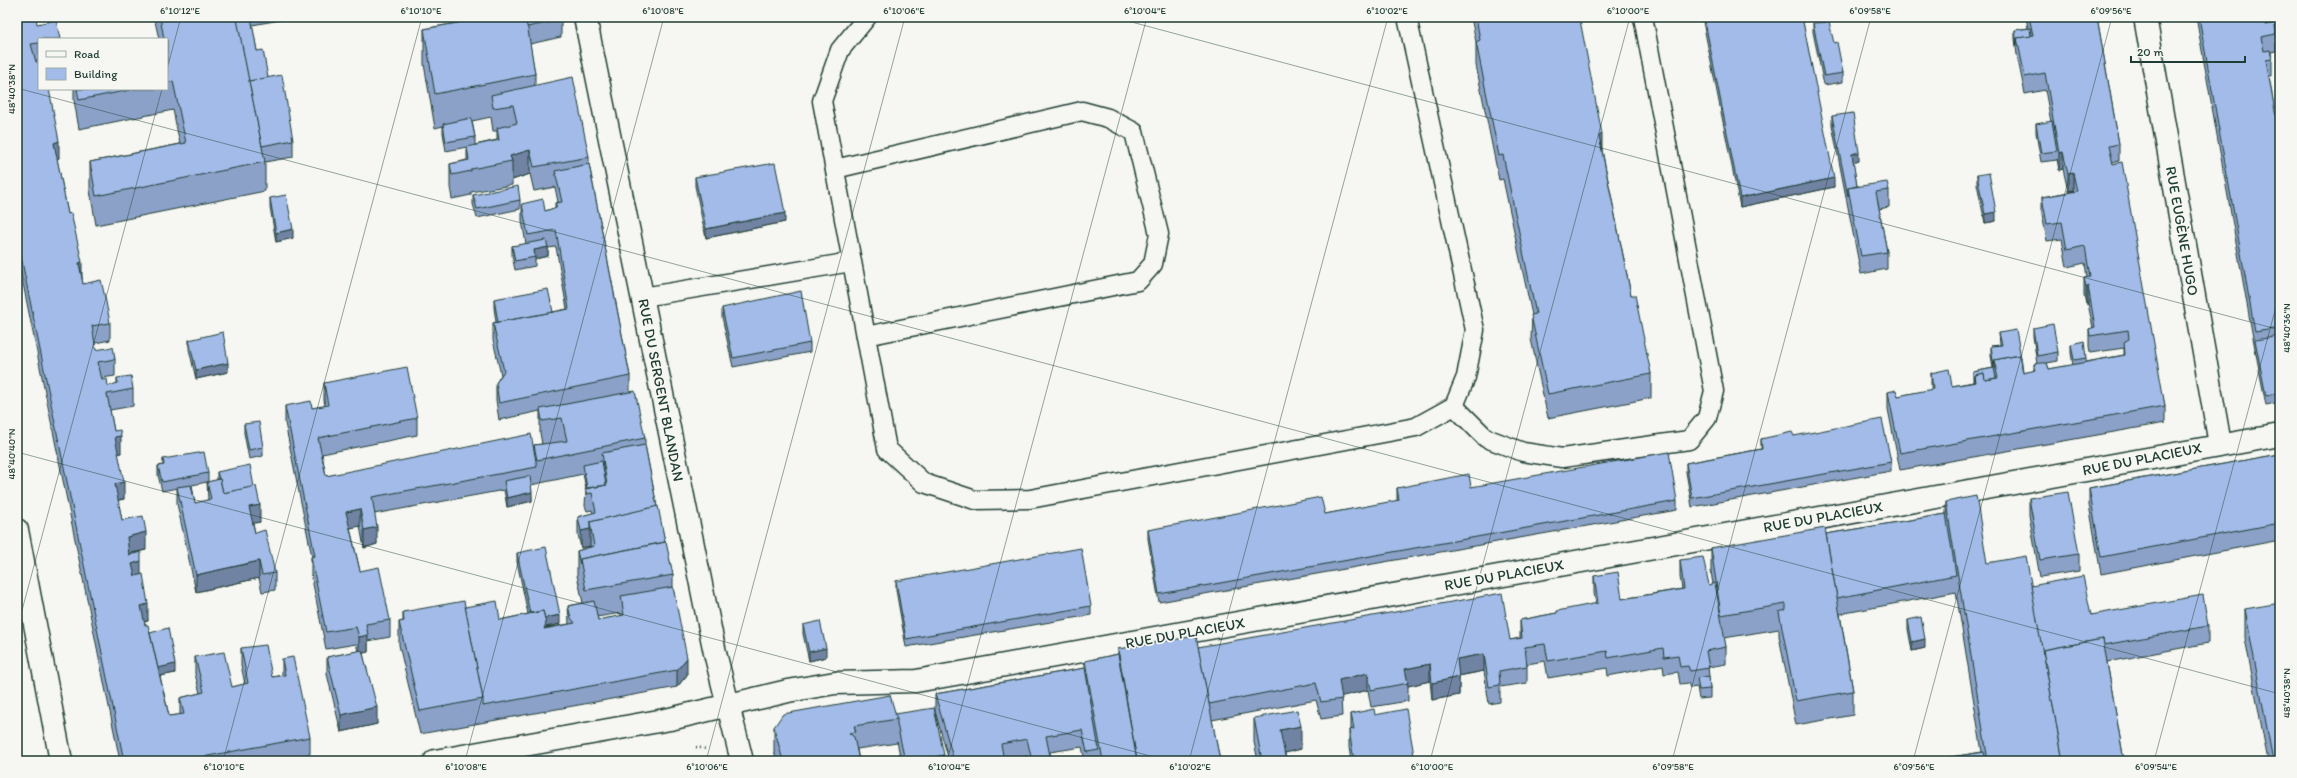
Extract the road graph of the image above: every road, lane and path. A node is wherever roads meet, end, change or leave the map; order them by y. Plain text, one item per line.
1 (585, 17) edge
2 (867, 17) edge
3 (1407, 17) edge
4 (1643, 17) edge
5 (2145, 17) edge
6 (835, 169) junction
7 (851, 262) junction
8 (643, 297) junction
9 (866, 336) junction
10 (1454, 406) junction
11 (2280, 435) edge
12 (2220, 444) junction
13 (17, 530) edge
14 (728, 705) junction
15 (61, 761) edge
16 (436, 761) edge
17 (742, 761) edge

1 - 8 street, RUE DU SERGENT BLANDAN
2 - 6 lane
3 - 10 lane
4 - 10 lane
5 - 12 street, RUE EUGÈNE HUGO
6 - 7 lane
6 - 9 lane
7 - 8 lane
7 - 9 lane
8 - 14 street, RUE DU SERGENT BLANDAN
9 - 10 lane
11 - 12 street, RUE DU PLACIEUX
12 - 14 street, RUE DU PLACIEUX
13 - 15 street
14 - 16 street, RUE DU PLACIEUX
14 - 17 street, RUE DU SERGENT BLANDAN

